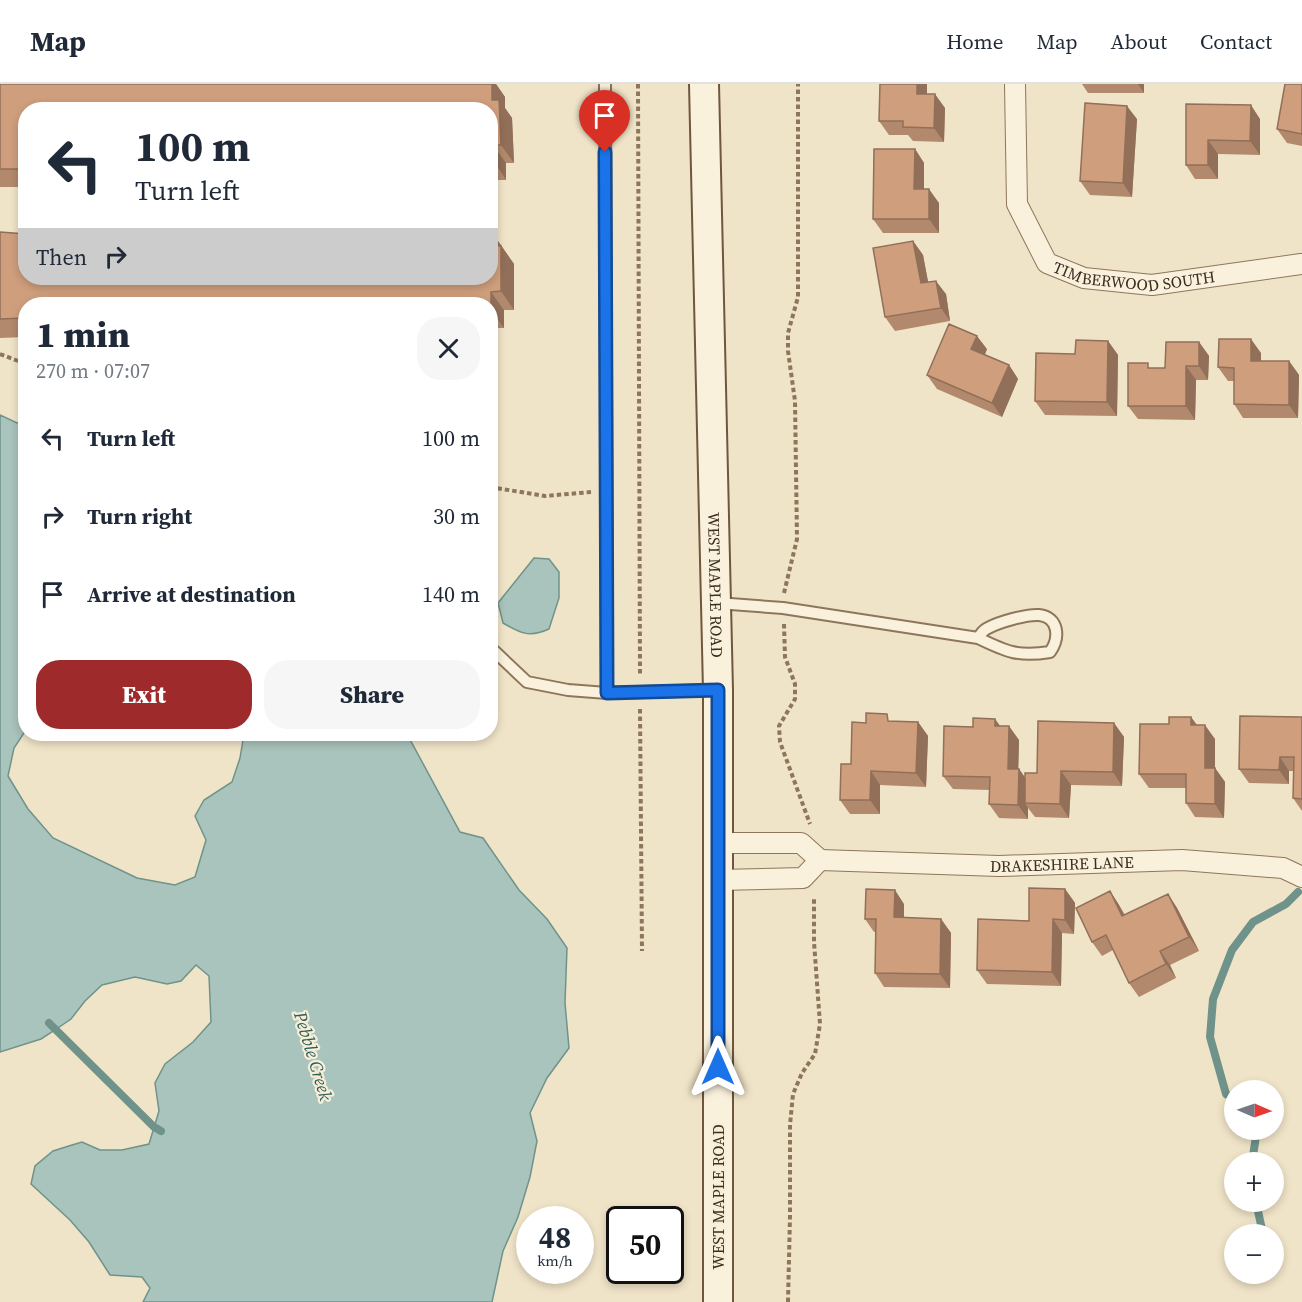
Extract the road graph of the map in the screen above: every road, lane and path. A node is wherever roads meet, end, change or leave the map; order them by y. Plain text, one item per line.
1 (605, 84) edge
2 (638, 84) edge
3 (704, 84) edge
4 (798, 84) edge
5 (1015, 84) edge
6 (1301, 264) edge
7 (0, 354) edge
8 (18, 360) edge
9 (498, 488) edge
10 (606, 493) junction
11 (717, 603) junction
12 (783, 608) junction
13 (978, 638) junction
14 (498, 655) edge
15 (718, 690) junction
16 (607, 693) junction
17 (640, 693) junction
18 (813, 832) dead end
19 (718, 843) junction
20 (820, 861) junction
21 (1302, 877) edge
22 (718, 880) junction
23 (814, 886) dead end
24 (642, 951) dead end
25 (718, 1302) edge
26 (788, 1302) edge

1 - 10 lane
2 - 17 path
3 - 11 main road, WEST MAPLE ROAD
4 - 12 path
5 - 6 street, TIMBERWOOD SOUTH
7 - 8 path
9 - 10 path
10 - 16 lane
11 - 12 lane
11 - 15 main road, WEST MAPLE ROAD
12 - 13 lane
12 - 18 path
13 - 13 lane
14 - 16 lane
15 - 17 lane
15 - 19 main road, WEST MAPLE ROAD
16 - 17 lane
17 - 24 path
19 - 20 street
19 - 22 main road, WEST MAPLE ROAD
20 - 21 street, DRAKESHIRE LANE
20 - 22 street
22 - 25 main road, WEST MAPLE ROAD
23 - 26 path

